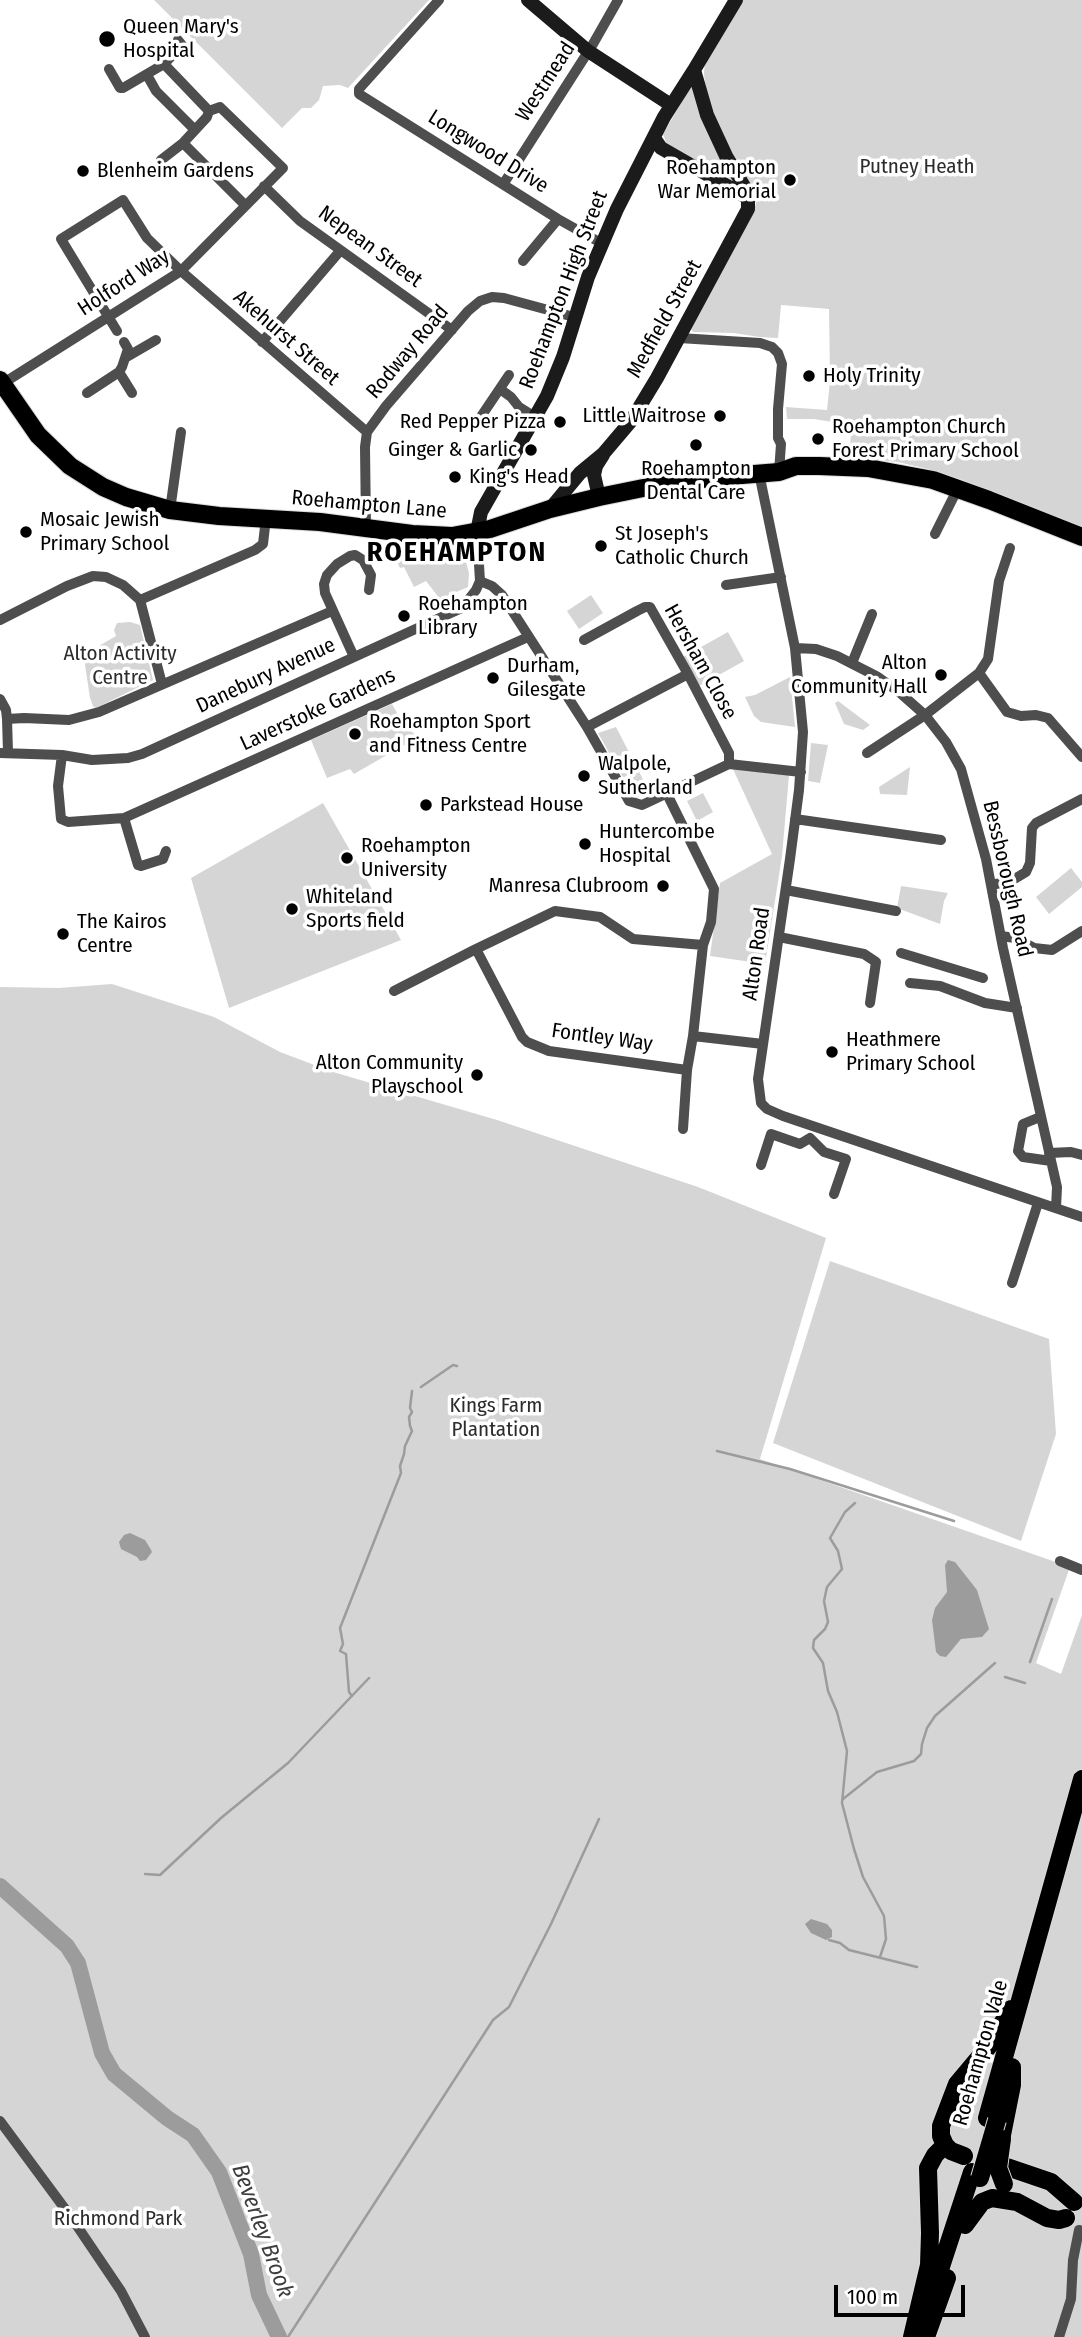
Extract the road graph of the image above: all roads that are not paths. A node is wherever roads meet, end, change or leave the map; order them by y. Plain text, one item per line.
1 (439, 0) edge
2 (528, 0) edge
3 (618, 0) edge
4 (736, 0) edge
5 (178, 40) dead end
6 (588, 51) junction
7 (164, 64) junction
8 (109, 69) dead end
9 (694, 70) junction
10 (147, 75) junction
11 (671, 105) junction
12 (209, 111) junction
13 (195, 130) junction
14 (654, 138) junction
15 (183, 143) junction
16 (161, 160) dead end
17 (504, 183) junction
18 (264, 186) junction
19 (748, 198) junction
20 (245, 205) junction
21 (558, 219) junction
22 (601, 243) junction
23 (341, 251) junction
24 (523, 261) dead end
25 (181, 271) junction
26 (108, 317) junction
27 (574, 317) junction
28 (452, 330) junction
29 (117, 331) dead end
30 (679, 338) junction
31 (156, 341) dead end
32 (124, 342) dead end
33 (262, 342) junction
34 (125, 358) junction
35 (119, 372) junction
36 (509, 375) dead end
37 (1, 382) edge
38 (500, 389) junction
39 (87, 393) dead end
40 (132, 393) dead end
41 (536, 417) junction
42 (475, 424) dead end
43 (181, 432) dead end
44 (367, 432) junction
45 (603, 454) junction
46 (779, 472) junction
47 (759, 473) junction
48 (956, 493) junction
49 (599, 497) junction
50 (550, 509) junction
51 (170, 510) junction
52 (266, 518) junction
53 (366, 527) junction
54 (477, 532) junction
55 (935, 534) dead end
56 (1082, 537) edge
57 (1010, 548) dead end
58 (1082, 550) edge
59 (781, 577) junction
60 (480, 581) junction
61 (726, 585) dead end
62 (369, 590) dead end
63 (140, 600) junction
64 (332, 611) junction
65 (872, 614) dead end
66 (0, 620) edge
67 (528, 637) junction
68 (584, 640) dead end
69 (795, 648) junction
70 (354, 657) junction
71 (852, 663) junction
72 (979, 673) junction
73 (688, 674) junction
74 (162, 684) junction
75 (0, 699) edge
76 (925, 715) junction
77 (7, 719) junction
78 (587, 727) junction
79 (4, 752) edge
80 (867, 753) dead end
81 (62, 755) junction
82 (1082, 757) edge
83 (729, 764) junction
84 (801, 772) junction
85 (667, 794) junction
86 (1082, 799) edge
87 (124, 818) junction
88 (795, 819) junction
89 (941, 840) dead end
90 (166, 851) dead end
91 (991, 886) junction
92 (786, 890) junction
93 (896, 911) dead end
94 (1082, 931) edge
95 (1000, 936) junction
96 (779, 937) junction
97 (703, 945) junction
98 (476, 949) junction
99 (901, 953) dead end
100 (943, 966) junction
101 (983, 978) dead end
102 (910, 983) dead end
103 (940, 986) junction
104 (394, 990) dead end
105 (870, 1003) dead end
106 (1017, 1008) junction
107 (693, 1036) junction
108 (764, 1044) junction
109 (687, 1070) junction
110 (1040, 1117) junction
111 (814, 1126) junction
112 (683, 1129) dead end
113 (810, 1138) junction
114 (1082, 1155) edge
115 (1050, 1157) junction
116 (761, 1165) dead end
117 (834, 1194) dead end
118 (1038, 1203) junction
119 (1056, 1208) junction
120 (1082, 1217) edge
121 (1012, 1283) dead end
122 (1060, 1561) dead end
123 (1082, 1570) edge
124 (1082, 1779) edge
125 (1082, 1815) edge
126 (1025, 1981) junction
127 (0, 2121) edge
128 (995, 2124) junction
129 (945, 2145) junction
130 (972, 2169) junction
131 (1005, 2176) junction
132 (1017, 2202) junction
133 (1077, 2216) edge
134 (965, 2225) junction
135 (145, 2337) edge
136 (914, 2337) edge
137 (926, 2337) edge
138 (1059, 2337) edge

1 - 17 street, Longwood Drive
2 - 6 street
3 - 6 street, Westmead
4 - 9 street
5 - 7 street
6 - 11 street
6 - 17 street, Westmead
7 - 10 street
7 - 12 street
8 - 10 street
9 - 11 street
9 - 19 street
10 - 13 street
11 - 14 street
12 - 13 street
12 - 18 street, Holford Way
13 - 15 street
14 - 19 street
14 - 22 street, Roehampton High Street
15 - 16 street
15 - 20 street
17 - 21 street, Longwood Drive
18 - 20 street, Holford Way
18 - 23 street, Nepean Street
19 - 30 street, Medfield Street
20 - 25 street, Holford Way
21 - 22 street, Longwood Drive
21 - 24 street
22 - 27 street, Roehampton High Street
23 - 28 street, Nepean Street
23 - 33 street
25 - 26 street, Holford Way
25 - 26 street, Akehurst Street
25 - 33 street, Akehurst Street
26 - 29 street
26 - 37 street, Holford Way
27 - 28 street, Rodway Road
27 - 41 street, Roehampton High Street
28 - 44 street, Rodway Road
30 - 45 street, Medfield Street
30 - 46 street
31 - 34 street
32 - 34 street
33 - 44 street, Akehurst Street
34 - 35 street
35 - 39 street
35 - 40 street
36 - 38 street
37 - 51 highway, Roehampton Lane
38 - 41 street
38 - 42 street
41 - 54 street, Roehampton High Street
43 - 51 street
44 - 53 street
45 - 49 street, Medfield Street
45 - 50 street, Medfield Street
46 - 47 highway, Roehampton Lane
46 - 48 highway, Roehampton Lane
47 - 49 highway, Roehampton Lane
47 - 59 street, Alton Road
48 - 55 street
48 - 56 highway, Roehampton Lane
48 - 58 highway, Roehampton Lane
49 - 50 highway, Roehampton Lane
50 - 54 highway, Roehampton Lane
51 - 52 highway, Roehampton Lane
52 - 53 highway, Roehampton Lane
52 - 63 street
53 - 54 highway, Roehampton Lane
54 - 60 street
57 - 72 street
59 - 61 street
59 - 69 street, Alton Road
60 - 67 street
60 - 70 street, Danebury Avenue
62 - 64 street
63 - 66 street
63 - 74 street
64 - 70 street
64 - 74 street
65 - 71 street
67 - 78 street
67 - 87 street, Laverstoke Gardens
68 - 73 street, Hersham Close
69 - 71 street, Bessborough Road
69 - 84 street, Alton Road
70 - 81 street, Danebury Avenue
71 - 76 street, Bessborough Road
72 - 76 street
72 - 82 street
73 - 78 street
73 - 83 street, Hersham Close
74 - 77 street
75 - 77 street
76 - 80 street
76 - 91 street, Bessborough Road
77 - 79 street
78 - 85 street
79 - 81 street, Danebury Avenue
81 - 87 street, Laverstoke Gardens
83 - 84 street
83 - 85 street
84 - 88 street, Alton Road
85 - 97 street
86 - 91 street
87 - 90 street
88 - 89 street
88 - 92 street, Alton Road
91 - 95 street, Bessborough Road
92 - 93 street
92 - 96 street, Alton Road
94 - 95 street
95 - 106 street, Bessborough Road
96 - 105 street
96 - 108 street, Alton Road
97 - 98 street
97 - 107 street
98 - 104 street
98 - 109 street, Fontley Way
99 - 100 street
100 - 101 street
100 - 103 street
102 - 103 street
103 - 106 street
106 - 110 street, Bessborough Road
107 - 108 street
107 - 109 street
108 - 111 street, Alton Road
109 - 112 street
110 - 115 street, Bessborough Road
110 - 115 street
111 - 113 street
111 - 118 street, Alton Road
113 - 116 street
113 - 117 street
114 - 115 street
115 - 119 street, Bessborough Road
118 - 119 street, Alton Road
118 - 121 street
119 - 120 street, Alton Road
122 - 123 street
124 - 126 highway, Roehampton Vale
125 - 128 highway, Roehampton Vale
126 - 128 highway, Roehampton Vale
126 - 129 highway
127 - 135 street
128 - 130 highway, Roehampton Vale
128 - 131 highway, bridge
129 - 130 highway
129 - 136 highway
130 - 134 highway, Roehampton Vale
130 - 136 highway, Roehampton Vale
131 - 132 highway
131 - 133 highway
132 - 133 highway
132 - 134 highway
133 - 138 street
134 - 137 highway, Roehampton Vale

